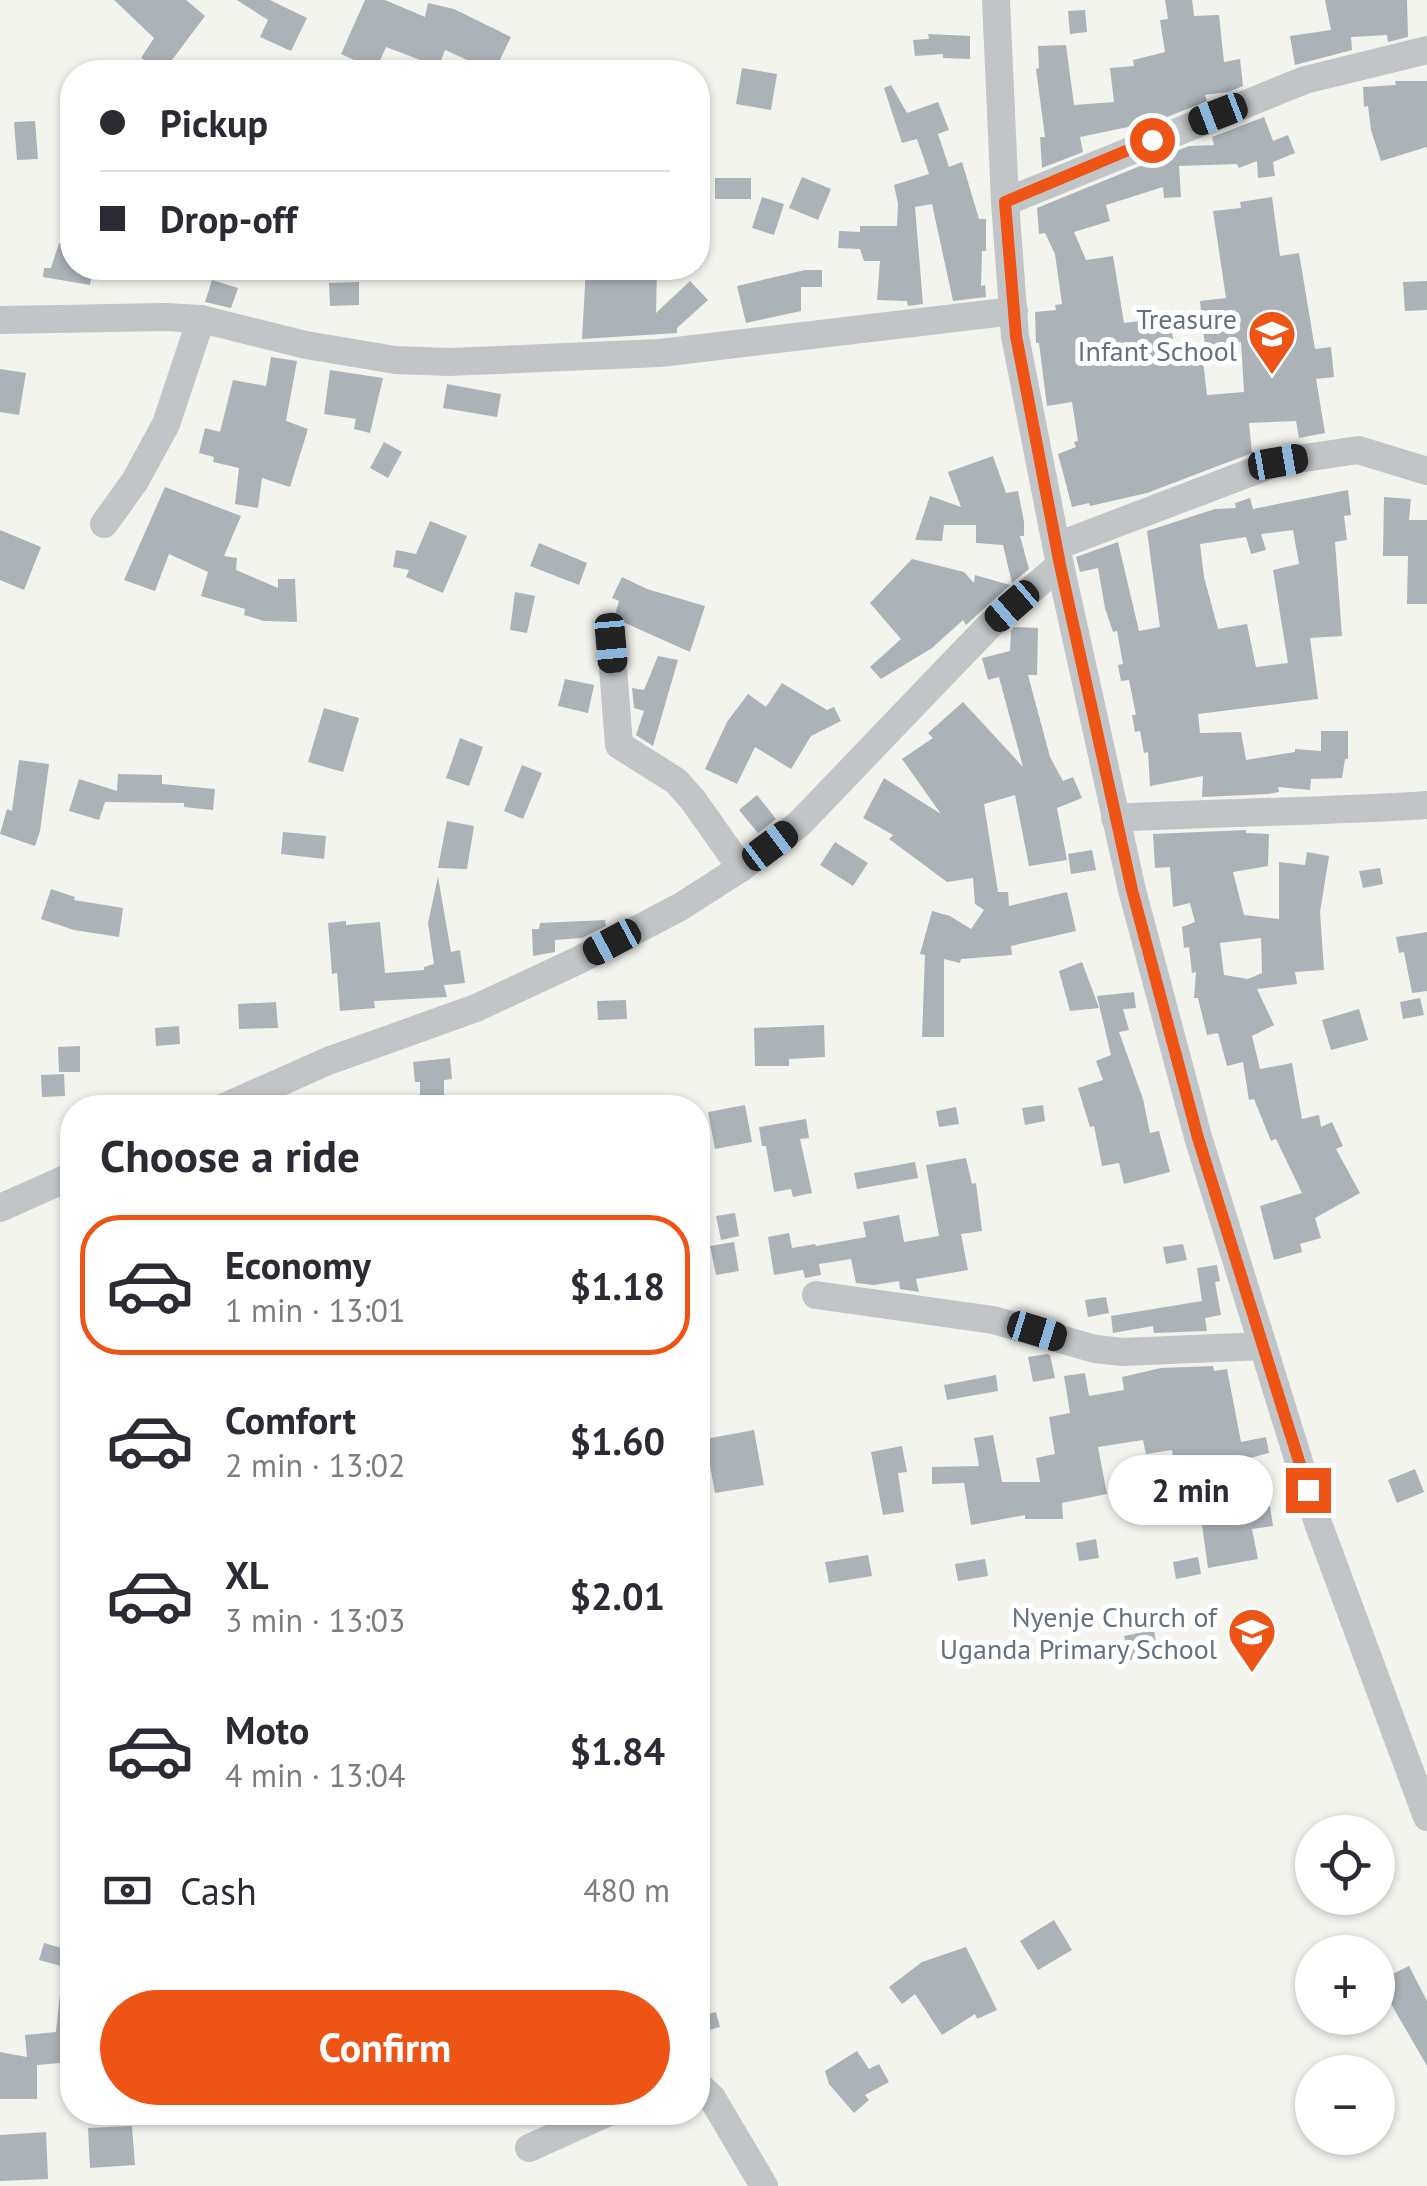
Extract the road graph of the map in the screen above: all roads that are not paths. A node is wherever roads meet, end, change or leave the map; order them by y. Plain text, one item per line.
1 (996, 0) edge
2 (1427, 50) edge
3 (1005, 202) junction
4 (1014, 311) junction
5 (201, 319) junction
6 (0, 320) edge
7 (1427, 471) edge
8 (104, 524) dead end
9 (1058, 555) junction
10 (611, 643) dead end
11 (1427, 805) edge
12 (1116, 818) junction
13 (741, 868) junction
14 (251, 1095) edge
15 (60, 1181) edge
16 (0, 1208) edge
17 (816, 1295) dead end
18 (1262, 1346) junction
19 (1427, 1816) edge
20 (710, 2095) edge
21 (580, 2125) edge
22 (529, 2148) dead end
23 (764, 2186) edge

1 - 3 street
2 - 3 street
3 - 4 street
4 - 5 street
4 - 9 street
5 - 6 street
5 - 8 street
7 - 9 street
9 - 12 street
9 - 13 street
10 - 13 street
11 - 12 street
12 - 18 street
13 - 14 street
15 - 16 street
17 - 18 street
18 - 19 street
20 - 23 street
21 - 22 street

